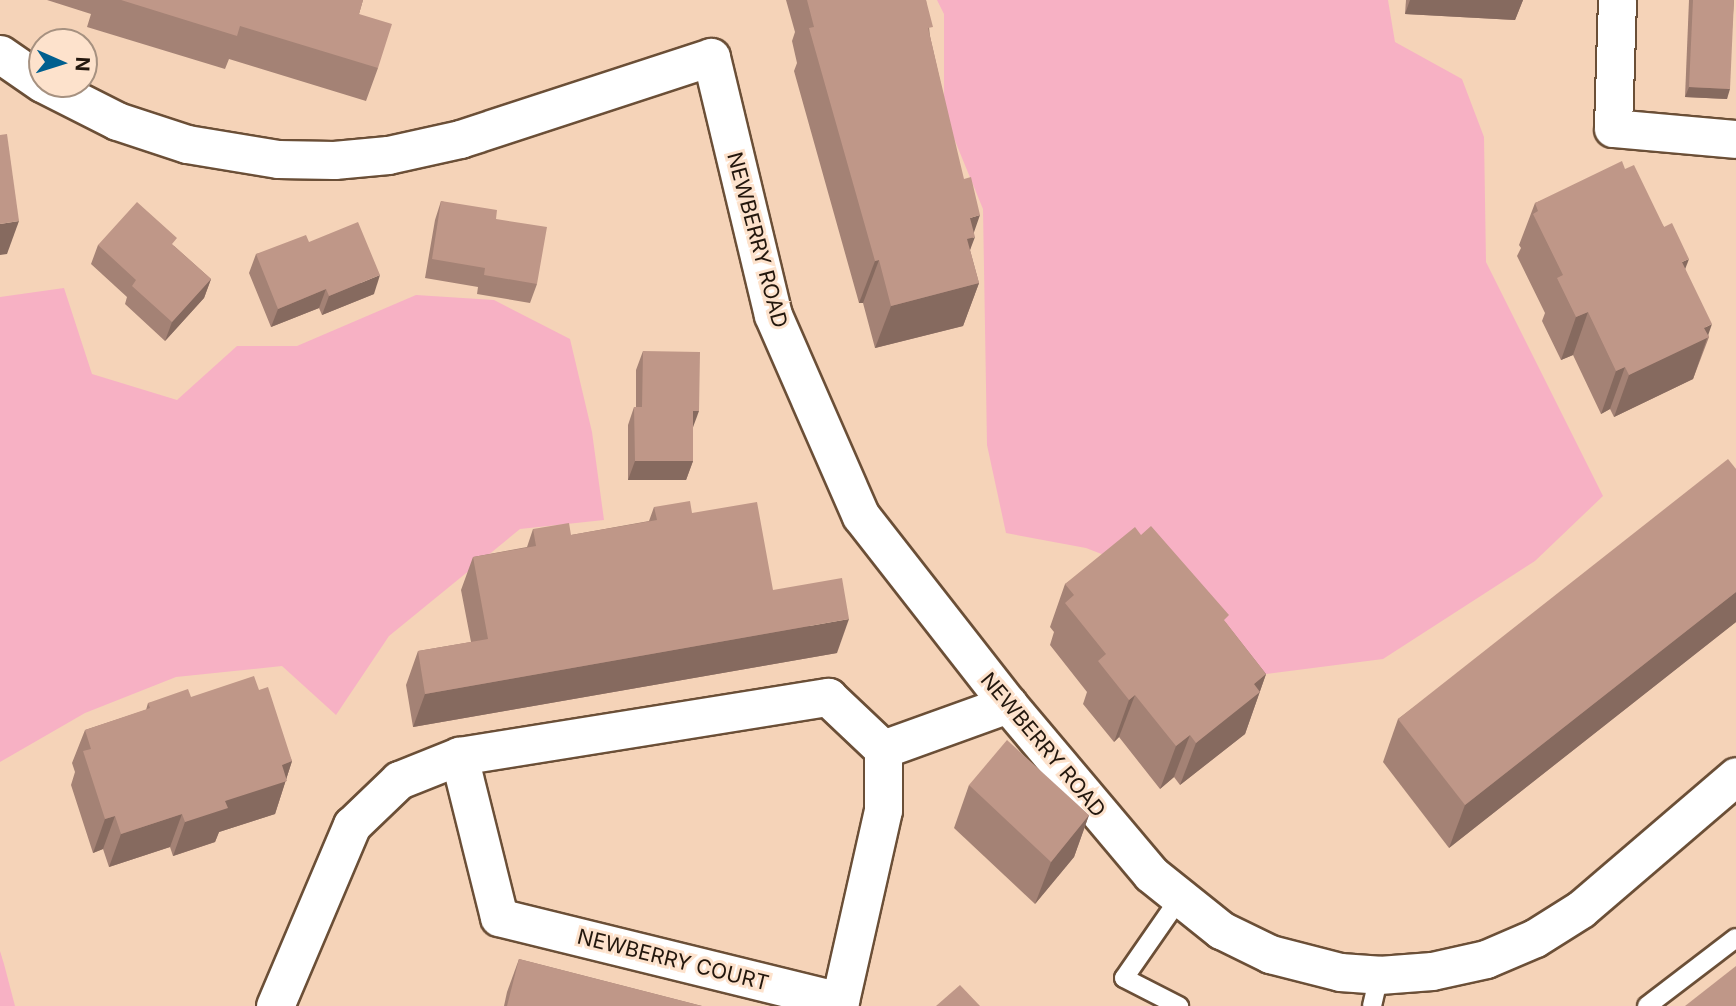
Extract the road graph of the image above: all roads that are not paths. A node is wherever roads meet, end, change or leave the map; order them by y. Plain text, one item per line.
1 (1618, 0) edge
2 (0, 54) edge
3 (28, 73) edge
4 (71, 98) edge
5 (1736, 139) edge
6 (1008, 704) junction
7 (883, 749) junction
8 (459, 756) junction
9 (1736, 776) edge
10 (1179, 899) junction
11 (1736, 938) edge
12 (1375, 990) edge
13 (275, 1006) edge
14 (1180, 1006) edge
15 (1647, 1006) edge

1 - 5 street
2 - 3 street, NEWBERRY ROAD
4 - 6 street, NEWBERRY ROAD
6 - 7 street
6 - 10 street, NEWBERRY ROAD
7 - 8 street
7 - 8 street, NEWBERRY COURT
8 - 13 street
9 - 12 street, NEWBERRY ROAD
10 - 12 street, NEWBERRY ROAD
10 - 14 lane
11 - 15 lane

